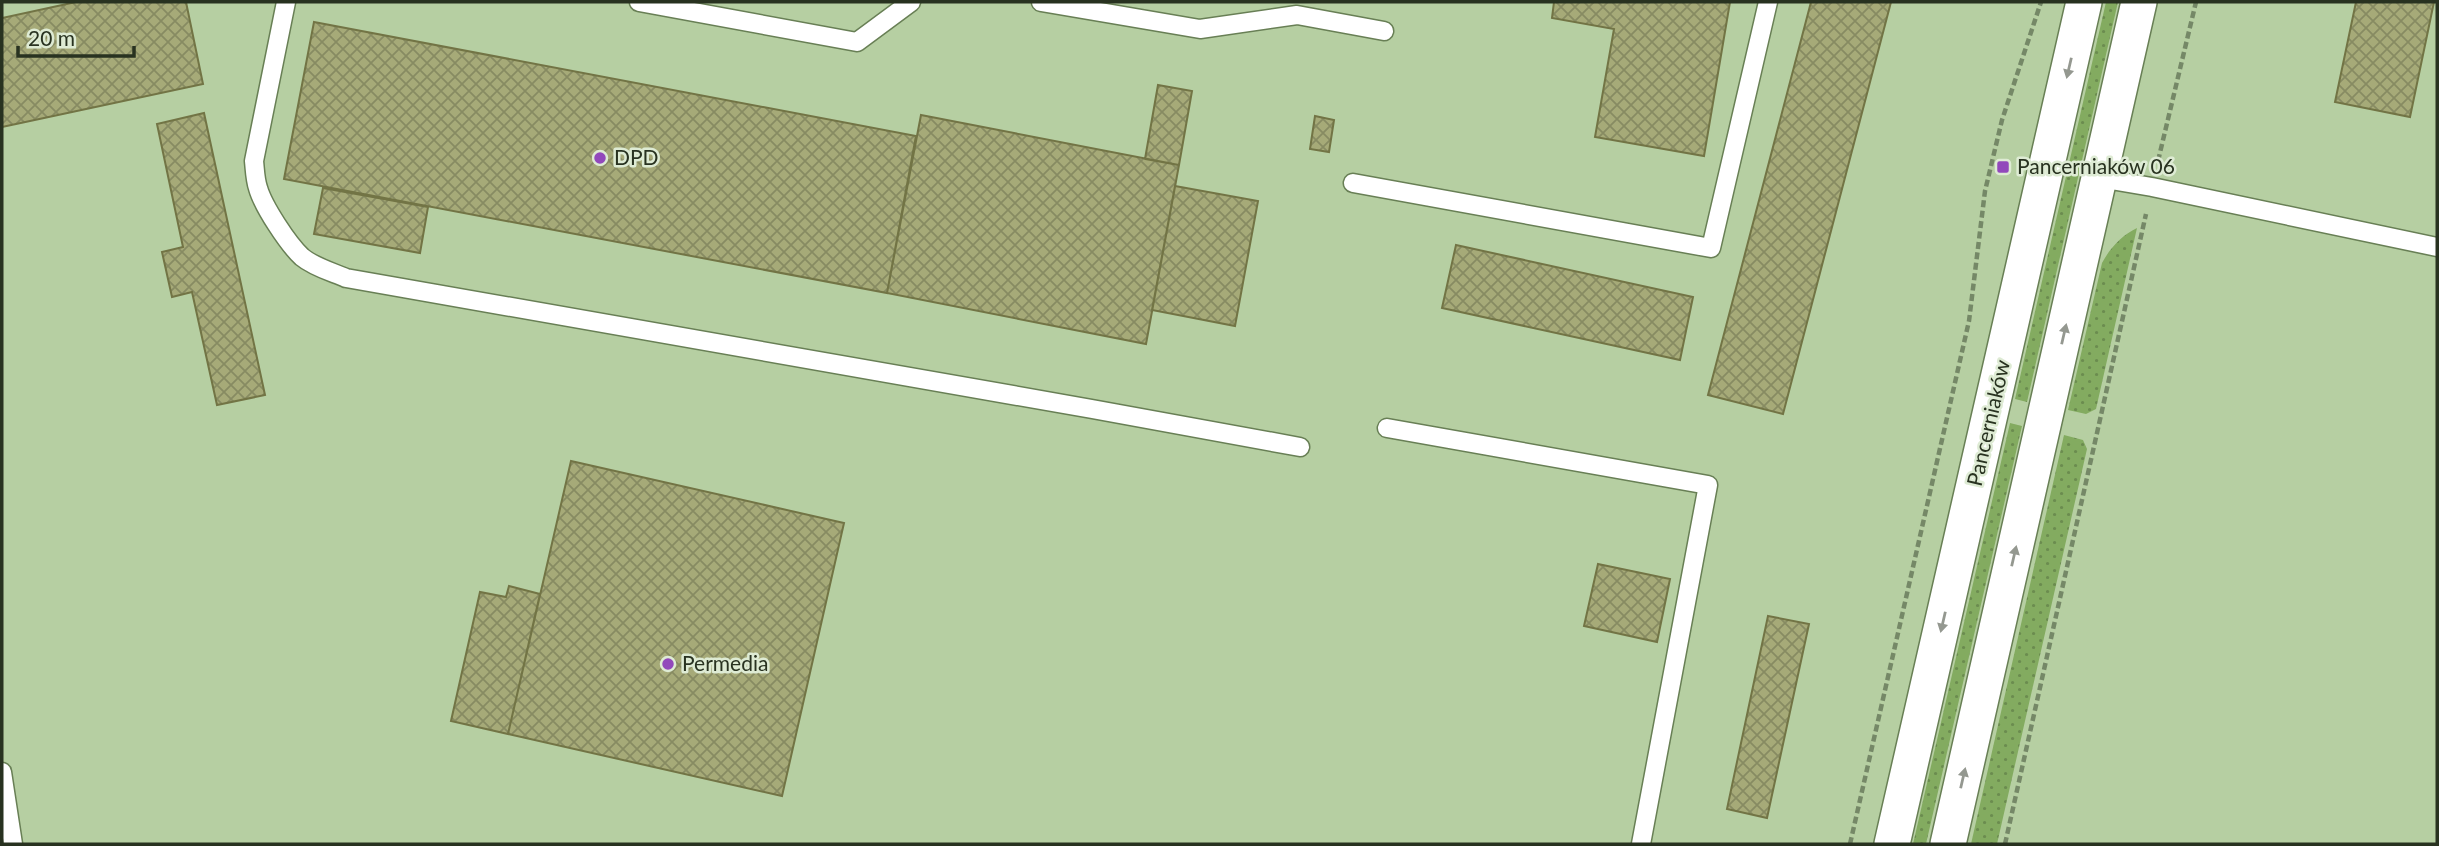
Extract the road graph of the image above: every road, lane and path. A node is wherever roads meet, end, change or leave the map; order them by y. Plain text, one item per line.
1 (286, 2) edge
2 (639, 2) edge
3 (911, 2) edge
4 (1041, 2) edge
5 (1768, 2) edge
6 (2041, 2) edge
7 (2084, 2) edge
8 (2139, 2) edge
9 (2196, 2) edge
10 (1384, 32) dead end
11 (2099, 178) junction
12 (1353, 183) dead end
13 (2152, 187) junction
14 (2437, 247) edge
15 (1387, 428) dead end
16 (1300, 447) dead end
17 (2, 772) edge
18 (13, 844) edge
19 (1641, 844) edge
20 (1850, 844) edge
21 (1892, 844) edge
22 (1948, 844) edge
23 (2005, 844) edge

1 - 16 lane
2 - 3 lane
4 - 10 lane
5 - 12 lane
6 - 20 path
7 -> 21 street, Pancerniaków
8 - 11 street
9 - 13 path
11 - 13 lane
22 -> 11 street
13 - 14 lane
13 - 23 path
15 - 19 lane
17 - 18 lane

